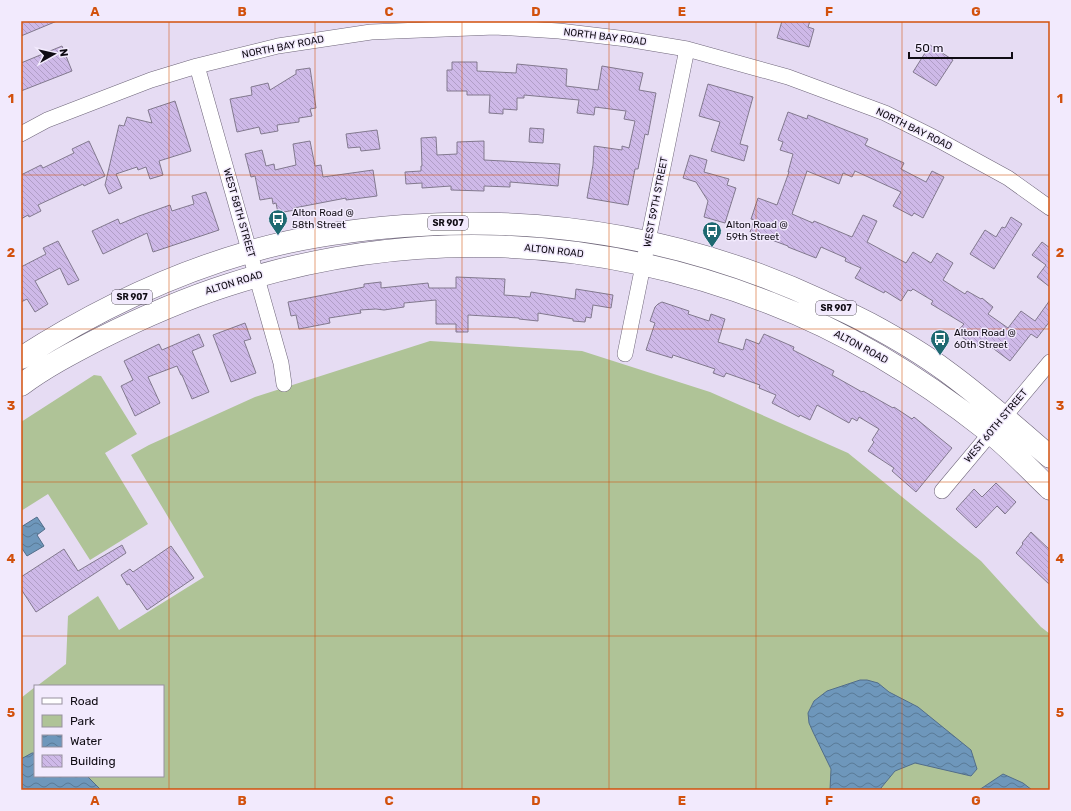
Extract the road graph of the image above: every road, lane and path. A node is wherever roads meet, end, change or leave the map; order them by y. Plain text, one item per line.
1 (687, 49) junction
2 (197, 66) junction
3 (21, 134) edge
4 (1050, 208) edge
5 (648, 241) junction
6 (250, 252) junction
7 (644, 265) junction
8 (257, 276) junction
9 (625, 354) dead end
10 (21, 358) edge
11 (1050, 362) edge
12 (284, 384) dead end
13 (21, 385) edge
14 (997, 424) junction
15 (1050, 457) edge
16 (1050, 489) edge
17 (942, 491) dead end

1 - 2 street, NORTH BAY ROAD
1 - 4 street, NORTH BAY ROAD
1 - 5 street, WEST 59TH STREET
2 - 3 street, NORTH BAY ROAD
2 - 6 street, WEST 58TH STREET
5 - 6 main road, ALTON ROAD / SR 907
5 - 7 street, WEST 59TH STREET
5 - 14 main road, ALTON ROAD / SR 907
6 - 8 street, WEST 58TH STREET
6 - 10 main road, ALTON ROAD / SR 907
7 - 8 main road, ALTON ROAD / SR 907
7 - 9 street, WEST 59TH STREET
7 - 14 main road, ALTON ROAD / SR 907
8 - 12 street, WEST 58TH STREET
8 - 13 main road, ALTON ROAD / SR 907
11 - 14 street, WEST 60TH STREET
14 - 15 main road, ALTON ROAD / SR 907
14 - 16 main road, ALTON ROAD / SR 907
14 - 17 street, WEST 60TH STREET

